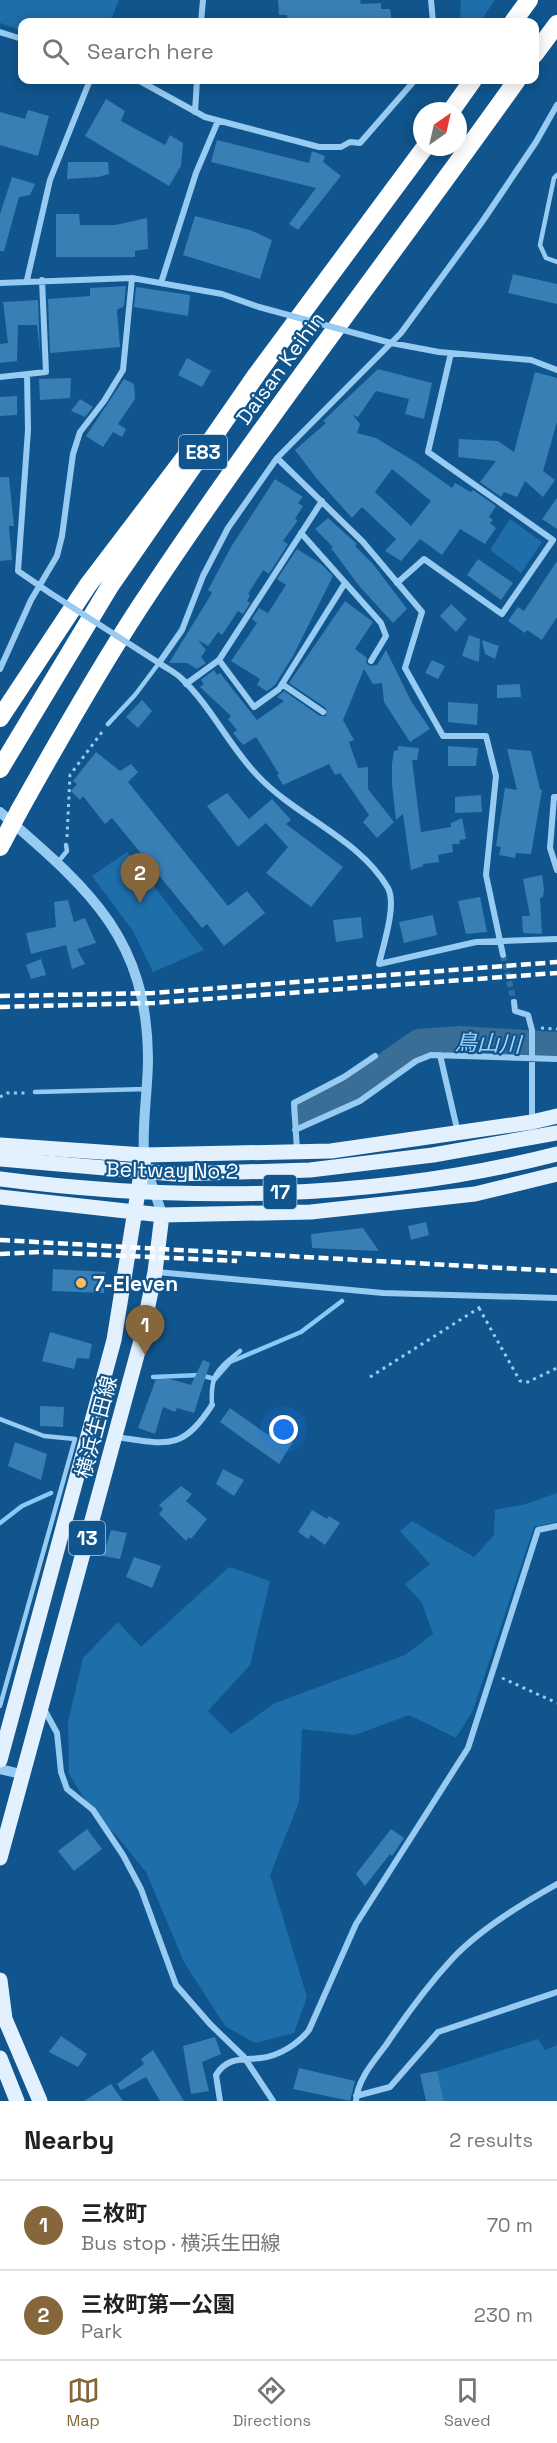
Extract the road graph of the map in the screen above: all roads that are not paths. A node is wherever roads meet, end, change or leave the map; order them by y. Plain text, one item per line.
1 (203, 0) edge
2 (431, 0) edge
3 (529, 0) edge
4 (201, 18) edge
5 (433, 18) edge
6 (516, 18) edge
7 (557, 24) edge
8 (0, 32) edge
9 (18, 38) edge
10 (539, 49) edge
11 (88, 84) edge
12 (145, 84) edge
13 (197, 84) edge
14 (411, 84) edge
15 (470, 84) edge
16 (514, 84) edge
17 (457, 102) edge
18 (557, 105) edge
19 (195, 112) junction
20 (218, 121) junction
21 (418, 156) edge
22 (557, 175) edge
23 (557, 262) edge
24 (132, 279) junction
25 (27, 280) junction
26 (42, 280) junction
27 (0, 283) edge
28 (161, 283) junction
29 (391, 344) junction
30 (451, 353) junction
31 (557, 370) edge
32 (27, 374) junction
33 (257, 374) junction
34 (0, 377) edge
35 (277, 458) junction
36 (322, 501) junction
37 (301, 533) junction
38 (345, 583) junction
39 (397, 583) junction
40 (40, 587) junction
41 (219, 660) junction
42 (371, 661) dead end
43 (159, 663) junction
44 (0, 669) edge
45 (186, 684) junction
46 (282, 684) junction
47 (323, 712) dead end
48 (0, 718) edge
49 (108, 724) road end
50 (0, 770) edge
51 (557, 797) edge
52 (0, 812) edge
53 (66, 845) road end
54 (0, 847) edge
55 (58, 862) junction
56 (557, 870) edge
57 (557, 939) edge
58 (500, 943) junction
59 (503, 955) tunnel mouth
60 (513, 1002) tunnel mouth
61 (440, 1055) junction
62 (375, 1056) dead end
63 (530, 1057) junction
64 (557, 1059) edge
65 (147, 1089) junction
66 (35, 1092) road end
67 (557, 1116) edge
68 (532, 1122) junction
69 (295, 1130) junction
70 (458, 1133) junction
71 (557, 1133) edge
72 (0, 1145) edge
73 (297, 1150) junction
74 (557, 1154) edge
75 (144, 1155) junction
76 (0, 1159) edge
77 (557, 1174) edge
78 (0, 1179) edge
79 (0, 1197) edge
80 (133, 1212) junction
81 (162, 1215) junction
82 (155, 1272) junction
83 (557, 1298) edge
84 (240, 1351) dead end
85 (212, 1405) joint
86 (0, 1419) edge
87 (8, 1423) junction
88 (0, 1428) edge
89 (116, 1437) junction
90 (557, 1526) edge
91 (41, 1703) junction
92 (0, 1706) edge
93 (0, 1760) edge
94 (0, 1769) edge
95 (21, 1774) junction
96 (0, 1858) edge
97 (557, 1884) edge
98 (0, 1980) edge
99 (557, 1992) edge
100 (244, 2057) junction
101 (0, 2058) edge
102 (356, 2098) edge
103 (17, 2101) edge
104 (40, 2101) edge
105 (220, 2101) edge
106 (273, 2101) edge

1 - 4 street
2 - 5 street
3 - 6 highway
7 - 10 highway
8 - 9 street
11 - 25 street
12 - 19 street
13 - 19 street
14 - 20 street
15 - 17 highway
16 - 54 highway, Daisan Keihin / E83, bridge
18 - 29 street
19 - 20 street
20 - 28 street
21 - 33 highway, Daisan Keihin / E83
22 - 23 lane
24 - 26 street
24 - 28 street
24 - 40 street
25 - 26 street
25 - 27 street
26 - 32 street
28 - 29 street, bridge
29 - 30 street
29 - 35 street
30 - 31 street
30 - 39 street
32 - 34 street
32 - 40 street
33 - 48 highway
33 - 50 highway, Daisan Keihin / E83
35 - 36 street
35 - 43 street
36 - 37 street
36 - 39 street
37 - 38 street
37 - 41 street
38 - 42 street
38 - 46 street
39 - 58 street
40 - 43 street, bridge
40 - 44 street
41 - 45 street
41 - 46 street
43 - 45 street
43 - 49 lane
45 - 58 street
46 - 47 street
51 - 56 street
52 - 55 street
53 - 55 lane
55 - 65 street
57 - 58 street
58 - 59 street
60 - 63 street
61 - 63 street
61 - 69 street
61 - 70 street
62 - 69 street
63 - 64 street
63 - 68 street
65 - 66 lane
65 - 75 street
67 - 68 main road
68 - 70 main road
69 - 73 street
70 - 73 main road
71 - 76 main road, Beltway No.2 / 17, bridge
72 - 75 main road
73 - 75 main road
74 - 78 main road, Beltway No.2 / 17, bridge
75 - 80 main road, 13
75 - 81 street
77 - 81 main road
79 - 80 main road
80 - 81 main road
80 - 93 main road, 横浜生田線 / 13
81 - 82 main road, 横浜生田線 / 13
82 - 83 street
82 - 89 main road, 横浜生田線 / 13
84 - 85 lane
85 - 89 street
86 - 87 lane
87 - 88 lane
87 - 92 lane
89 - 91 main road, 横浜生田線 / 13
90 - 100 street
91 - 95 main road, 横浜生田線 / 13
91 - 100 street
94 - 95 street
95 - 96 main road, 横浜生田線 / 13
97 - 102 street
98 - 104 main road
99 - 102 street
100 - 105 street
100 - 106 street
101 - 103 main road

